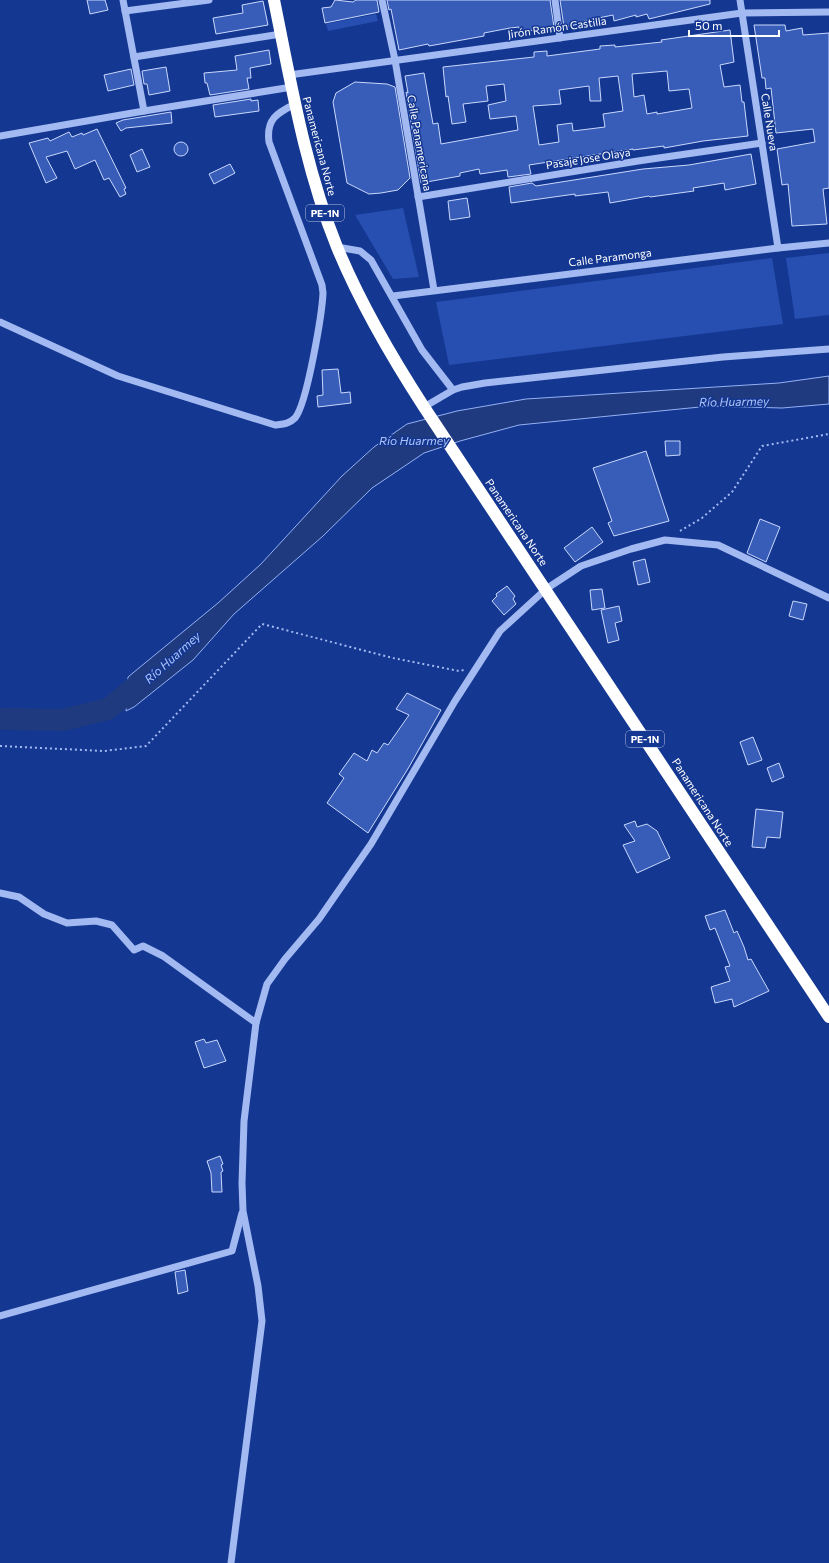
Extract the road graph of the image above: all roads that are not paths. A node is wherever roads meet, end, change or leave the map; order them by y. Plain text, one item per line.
1 (123, 0) edge
2 (209, 0) edge
3 (274, 0) edge
4 (382, 0) edge
5 (554, 0) edge
6 (740, 0) edge
7 (125, 10) junction
8 (742, 12) junction
9 (829, 12) edge
10 (281, 34) junction
11 (560, 38) junction
12 (134, 57) junction
13 (395, 60) junction
14 (289, 75) junction
15 (292, 87) junction
16 (295, 104) junction
17 (144, 111) junction
18 (0, 136) edge
19 (762, 142) junction
20 (418, 197) junction
21 (829, 243) edge
22 (337, 247) junction
23 (778, 248) junction
24 (434, 290) junction
25 (393, 296) junction
26 (0, 322) edge
27 (829, 349) edge
28 (453, 390) junction
29 (424, 407) junction
30 (546, 589) junction
31 (829, 598) edge
32 (0, 893) edge
33 (829, 1017) edge
34 (256, 1023) junction
35 (243, 1211) junction
36 (0, 1316) edge
37 (231, 1563) edge

1 - 7 street
2 - 7 street
3 - 10 highway, Panamericana Norte / PE-1N
4 - 13 street, Calle Panamericana
5 - 11 street
6 - 8 street, Calle Nueva
7 - 12 street
8 - 9 street, Jirón Ramón Castilla
8 - 11 street, Jirón Ramón Castilla
8 - 19 street, Calle Nueva
10 - 12 street
10 - 14 highway, Panamericana Norte / PE-1N
11 - 13 street, Jirón Ramón Castilla
12 - 17 street
13 - 14 street, Jirón Ramón Castilla
13 - 20 street, Calle Panamericana
14 - 15 highway, Panamericana Norte / PE-1N
15 - 16 highway, Panamericana Norte / PE-1N
15 - 17 street
16 - 22 highway, Panamericana Norte / PE-1N
16 - 26 street
17 - 18 street
19 - 20 street, Pasaje Jose Olaya
19 - 23 street, Calle Nueva
20 - 24 street, Calle Panamericana
21 - 23 street, Calle Paramonga
22 - 25 street
22 - 29 highway, Panamericana Norte / PE-1N
23 - 24 street, Calle Paramonga
24 - 25 street, Calle Paramonga
25 - 28 street
27 - 28 street
28 - 29 street
29 - 30 highway, Panamericana Norte / PE-1N
30 - 31 street
30 - 33 highway, Panamericana Norte / PE-1N
30 - 34 street
32 - 34 street
34 - 35 street
35 - 36 street
35 - 37 street

